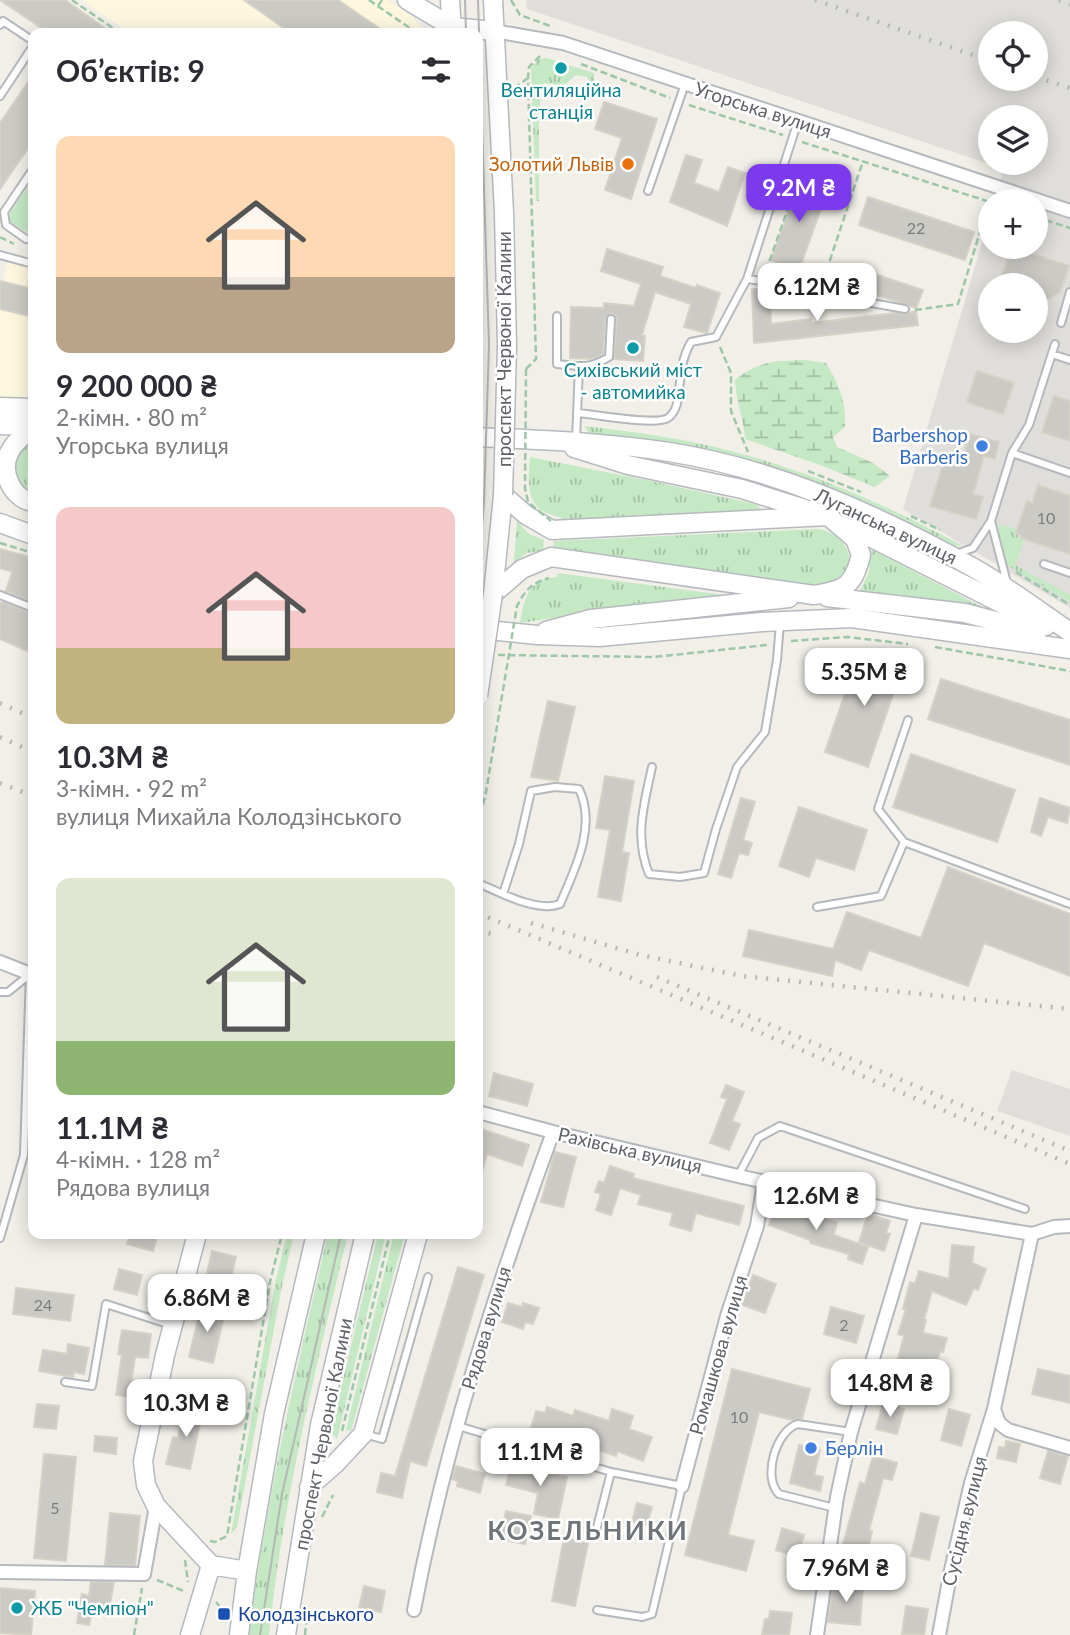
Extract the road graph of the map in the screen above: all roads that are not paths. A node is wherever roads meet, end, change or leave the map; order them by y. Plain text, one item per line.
1 (407, 0) edge
2 (450, 0) edge
3 (493, 0) edge
4 (0, 25) edge
5 (449, 28) edge
6 (452, 28) edge
7 (483, 31) edge
8 (494, 31) junction
9 (28, 40) edge
10 (28, 52) edge
11 (685, 84) junction
12 (0, 96) edge
13 (798, 121) junction
14 (28, 176) edge
15 (648, 191) dead end
16 (1070, 211) edge
17 (28, 239) edge
18 (0, 256) edge
19 (28, 263) edge
20 (747, 279) junction
21 (1070, 292) edge
22 (905, 309) road end
23 (557, 316) dead end
24 (611, 319) dead end
25 (1061, 323) dead end
26 (1055, 344) dead end
27 (1052, 355) junction
28 (1070, 360) edge
29 (579, 366) junction
30 (0, 407) edge
31 (28, 408) edge
32 (577, 413) junction
33 (0, 425) edge
34 (28, 427) edge
35 (28, 431) edge
36 (483, 437) edge
37 (555, 441) junction
38 (576, 442) junction
39 (1012, 453) junction
40 (1070, 473) edge
41 (0, 493) edge
42 (503, 495) junction
43 (28, 501) edge
44 (28, 502) edge
45 (828, 516) junction
46 (991, 521) junction
47 (1, 525) edge
48 (28, 533) edge
49 (951, 556) junction
50 (1044, 564) dead end
51 (1070, 573) edge
52 (1009, 590) junction
53 (493, 594) junction
54 (0, 595) edge
55 (814, 595) junction
56 (28, 606) edge
57 (780, 621) junction
58 (483, 630) edge
59 (1070, 632) edge
60 (537, 635) junction
61 (1070, 640) edge
62 (1070, 649) edge
63 (483, 662) edge
64 (908, 720) dead end
65 (652, 767) dead end
66 (904, 842) junction
67 (483, 885) edge
68 (503, 894) junction
69 (1070, 904) edge
70 (817, 908) dead end
71 (0, 962) edge
72 (28, 972) edge
73 (28, 977) edge
74 (0, 992) edge
75 (28, 1064) edge
76 (483, 1113) edge
77 (553, 1132) junction
78 (738, 1176) junction
79 (764, 1182) junction
80 (1025, 1209) dead end
81 (916, 1215) junction
82 (1070, 1226) edge
83 (1032, 1234) junction
84 (0, 1238) edge
85 (196, 1239) edge
86 (315, 1239) edge
87 (364, 1239) edge
88 (417, 1239) edge
89 (428, 1277) dead end
90 (173, 1325) junction
91 (65, 1382) dead end
92 (994, 1409) junction
93 (456, 1426) junction
94 (851, 1432) junction
95 (363, 1434) junction
96 (1070, 1448) edge
97 (611, 1472) junction
98 (682, 1486) junction
99 (309, 1487) junction
100 (156, 1506) junction
101 (835, 1508) junction
102 (596, 1531) dead end
103 (211, 1564) junction
104 (247, 1571) junction
105 (0, 1572) edge
106 (414, 1610) dead end
107 (597, 1610) dead end
108 (190, 1635) edge
109 (239, 1635) edge
110 (286, 1635) edge
111 (817, 1635) edge
112 (939, 1635) edge

1 - 5 main road
2 - 6 main road
3 - 8 main road, проспект Червоної Калини
4 - 9 lane
7 - 8 main road
8 - 11 street, Угорська вулиця
8 - 42 main road, проспект Червоної Калини, bridge
10 - 12 lane
11 - 13 street, Угорська вулиця
11 - 15 lane
13 - 16 street, Угорська вулиця
13 - 20 lane
14 - 17 lane
18 - 19 lane
20 - 22 lane
20 - 32 lane
21 - 25 lane
23 - 29 lane
24 - 29 lane
26 - 27 lane
27 - 28 lane
27 - 39 lane
29 - 32 lane
30 - 31 main road
32 - 38 lane
33 - 34 main road
35 - 43 main road
36 - 37 main road, Луганська вулиця
37 - 38 main road, Луганська вулиця
37 - 45 main road
38 - 49 main road, Луганська вулиця
39 - 40 lane
39 - 46 lane
41 - 44 main road
42 - 45 main road
42 - 53 main road, проспект Червоної Калини
45 - 55 main road
45 - 61 main road
46 - 49 lane
46 - 52 lane
47 - 48 main road
49 - 52 main road, Луганська вулиця
50 - 51 lane
52 - 59 main road, Луганська вулиця
53 - 55 main road
53 - 63 main road, проспект Червоної Калини, bridge
54 - 56 lane
55 - 60 main road
55 - 61 main road
57 - 60 main road
57 - 62 main road
57 - 65 lane
58 - 60 main road
64 - 66 lane
66 - 69 lane
66 - 70 lane
67 - 68 lane
68 - 68 lane
71 - 72 street
73 - 74 lane
75 - 84 lane
76 - 77 street, Рахівська вулиця
77 - 78 street, Рахівська вулиця
77 - 93 street, Рядова вулиця
78 - 79 street, Рахівська вулиця
78 - 80 lane
79 - 81 street, Рахівська вулиця
79 - 98 street, Ромашкова вулиця
81 - 83 street, Рахівська вулиця
81 - 94 street
82 - 83 street, Рахівська вулиця
83 - 92 street, Сусідня вулиця
85 - 90 main road
86 - 104 main road
87 - 99 main road, проспект Червоної Калини
88 - 95 main road
89 - 95 lane
90 - 91 lane
90 - 100 main road
92 - 96 street
92 - 112 street, Сусідня вулиця
93 - 97 lane
93 - 106 street, Рядова вулиця
94 - 101 street
94 - 101 lane
95 - 99 main road
97 - 98 lane
97 - 102 lane
98 - 107 lane
99 - 110 main road, проспект Червоної Калини
100 - 103 main road
100 - 105 street
101 - 111 street
103 - 104 main road
103 - 108 main road
104 - 109 main road

